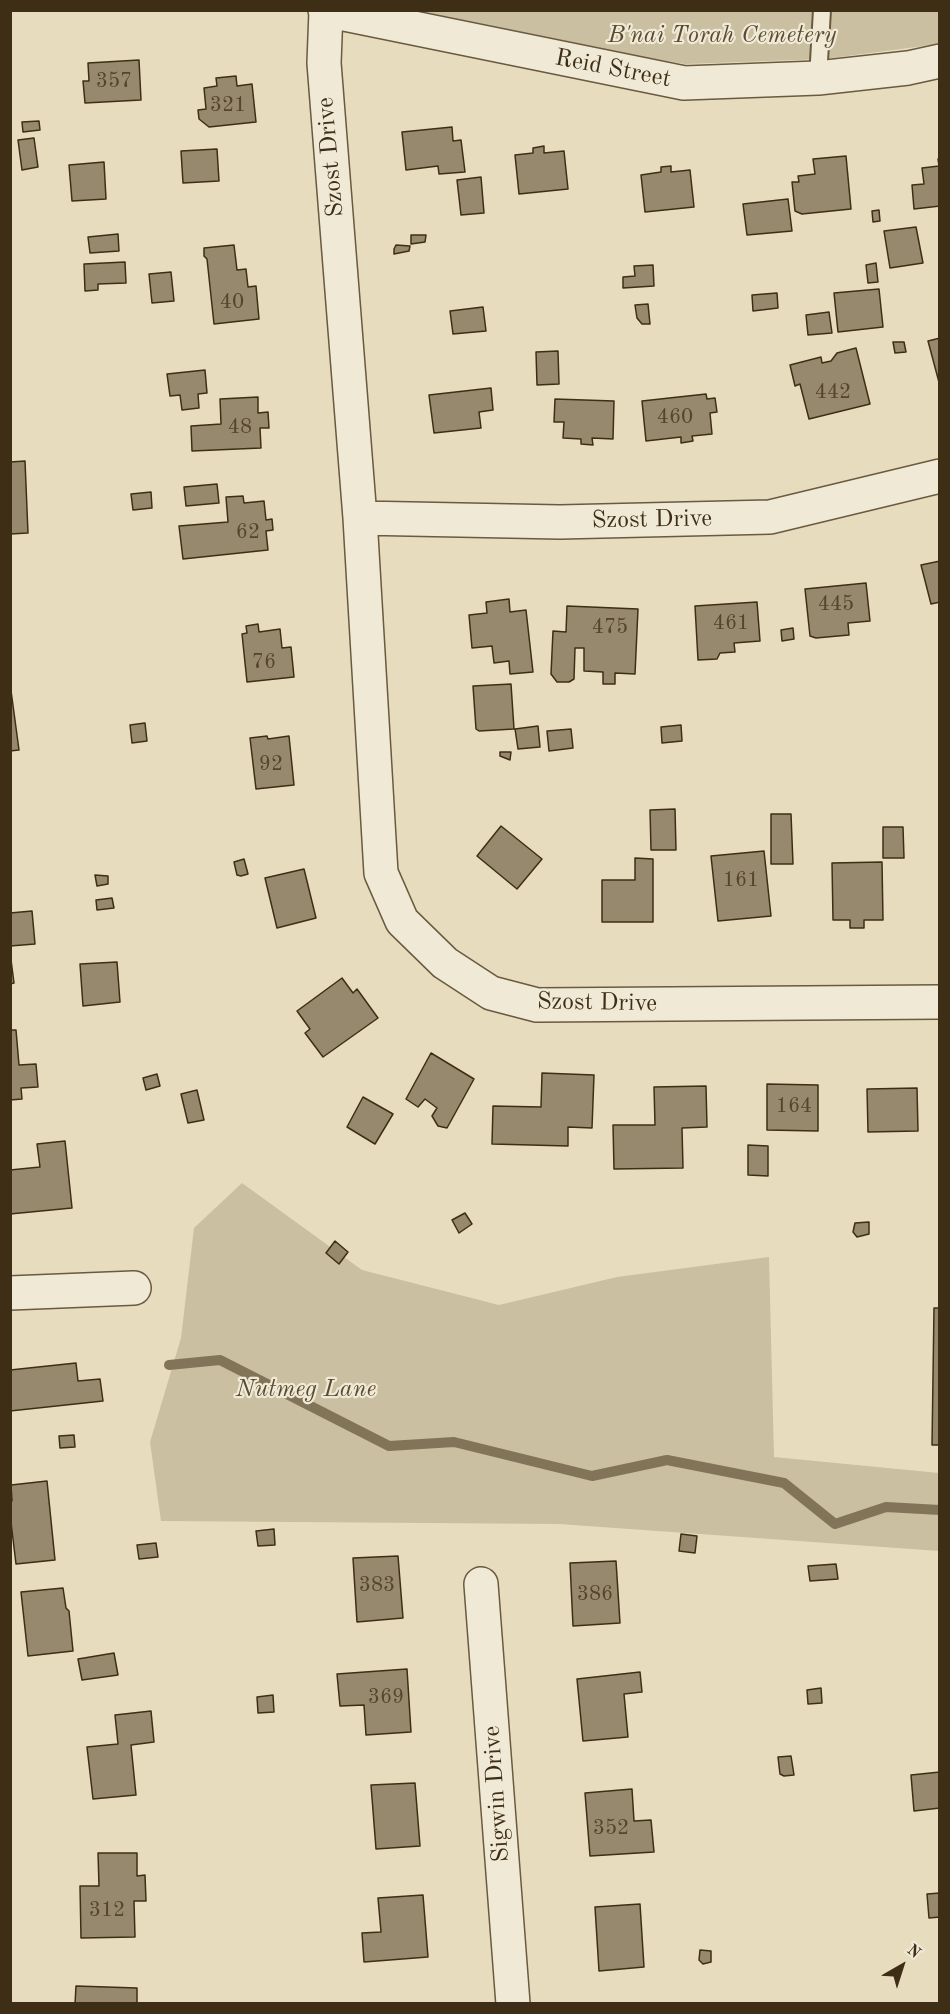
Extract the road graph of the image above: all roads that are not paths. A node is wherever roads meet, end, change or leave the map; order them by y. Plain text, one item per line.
1 (822, 10) edge
2 (326, 11) edge
3 (939, 61) edge
4 (818, 78) junction
5 (939, 476) edge
6 (360, 518) junction
7 (939, 1002) edge
8 (134, 1288) dead end
9 (10, 1293) edge
10 (481, 1584) dead end
11 (513, 2004) edge

1 - 4 lane
2 - 4 street, Reid Street
2 - 6 street, Szost Drive
3 - 4 street, Reid Street
5 - 6 street, Szost Drive
6 - 7 street, Szost Drive
8 - 9 street
10 - 11 street, Sigwin Drive

